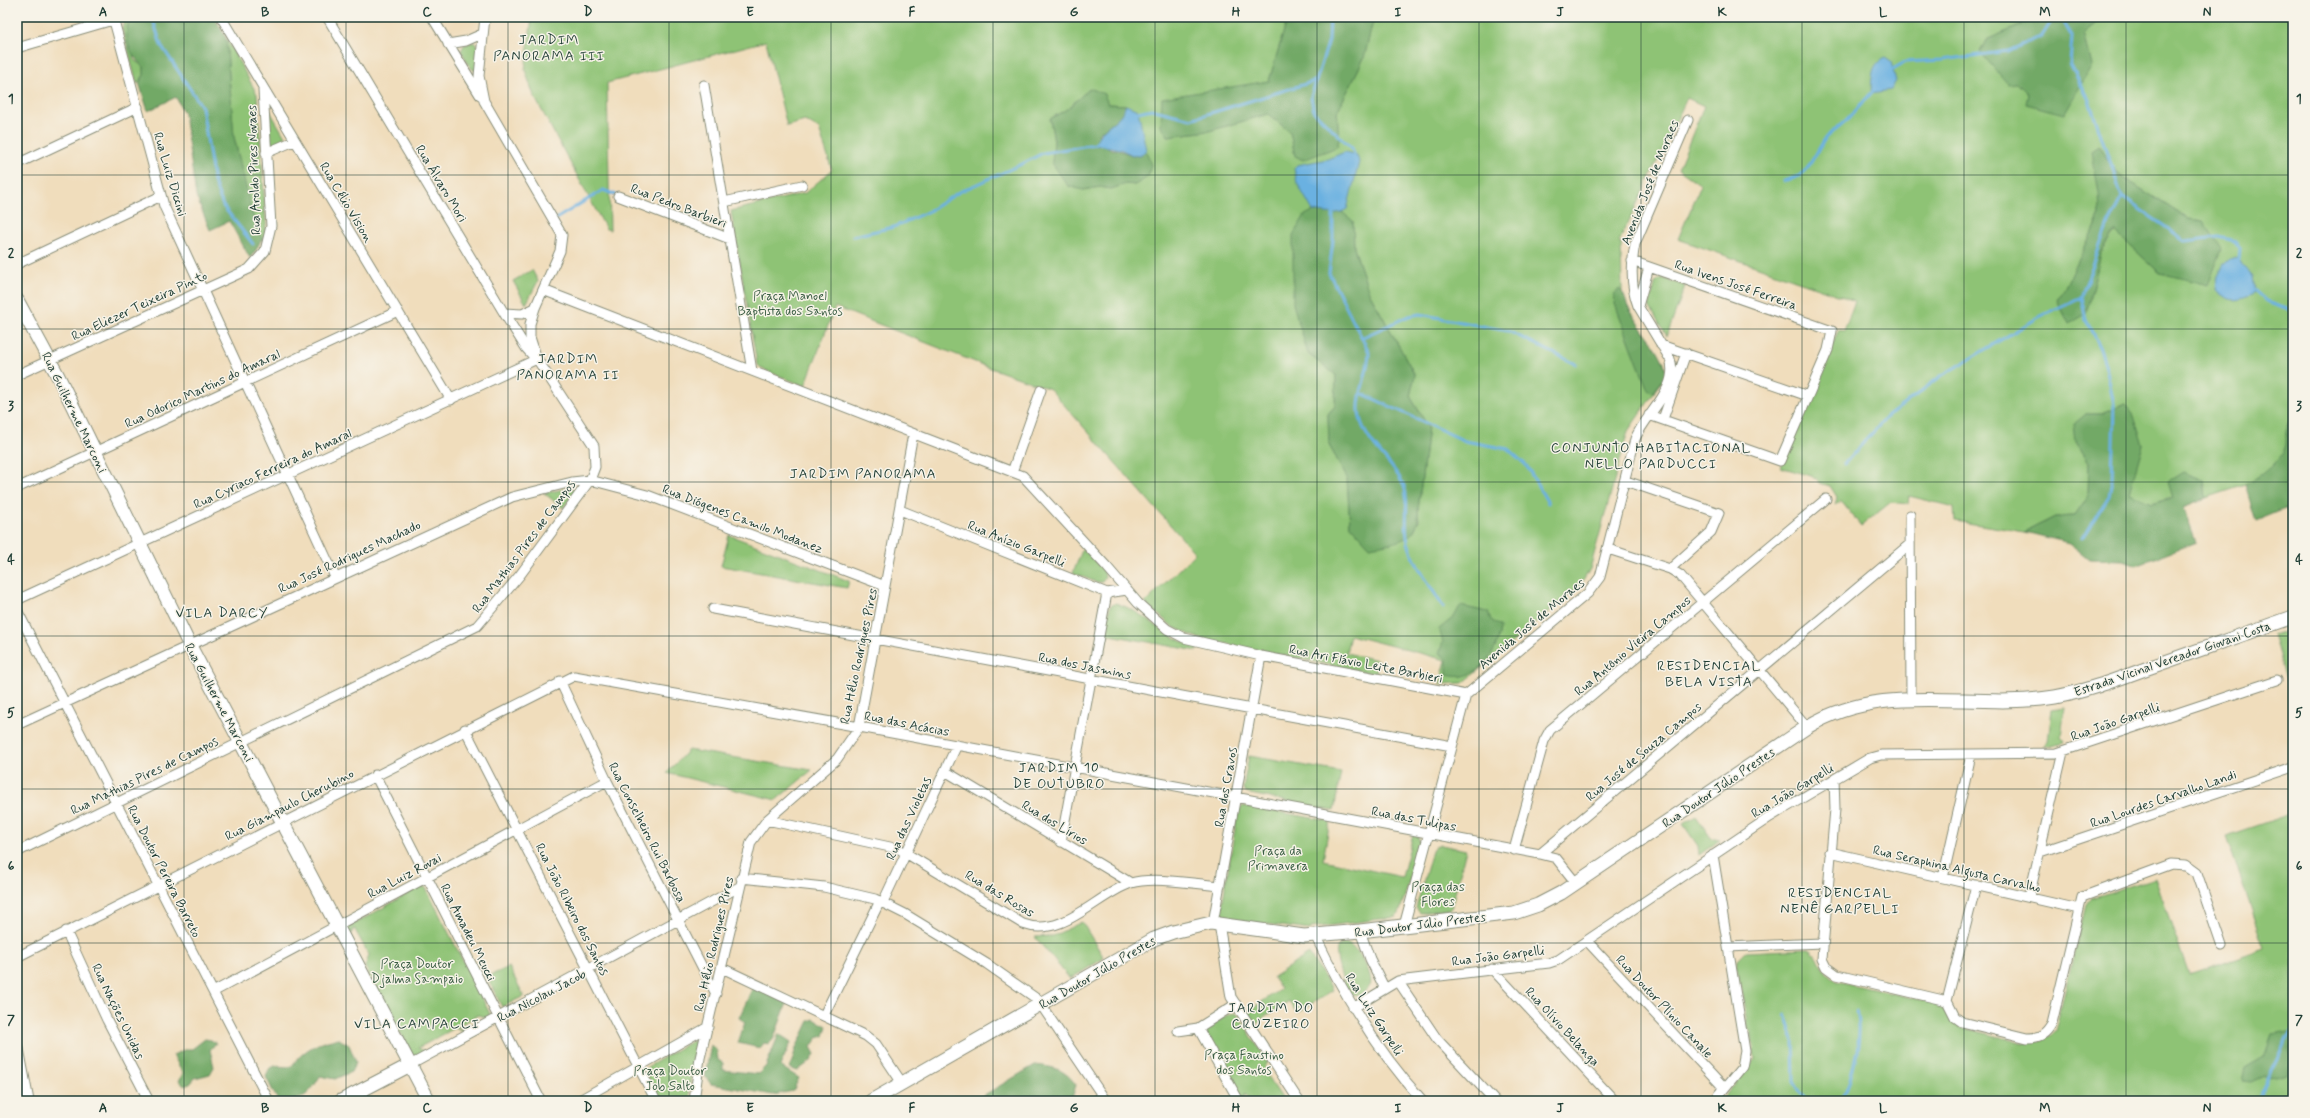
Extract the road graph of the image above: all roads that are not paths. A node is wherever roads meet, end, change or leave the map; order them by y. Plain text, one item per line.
1 (123, 17) edge
2 (221, 17) edge
3 (327, 17) edge
4 (432, 17) edge
5 (485, 17) edge
6 (113, 19) edge
7 (482, 34) junction
8 (448, 44) junction
9 (17, 48) edge
10 (704, 85) dead end
11 (262, 88) junction
12 (484, 101) junction
13 (138, 107) junction
14 (1688, 120) dead end
15 (294, 141) junction
16 (266, 153) junction
17 (17, 164) edge
18 (802, 185) dead end
19 (161, 196) junction
20 (618, 196) dead end
21 (724, 202) junction
22 (730, 239) junction
23 (265, 250) joint
24 (1632, 261) junction
25 (17, 264) edge
26 (1649, 267) junction
27 (543, 290) junction
28 (203, 291) junction
29 (17, 300) edge
30 (1638, 306) junction
31 (535, 308) junction
32 (398, 311) junction
33 (504, 312) junction
34 (1661, 345) junction
35 (1686, 353) junction
36 (537, 359) junction
37 (50, 360) junction
38 (752, 371) junction
39 (17, 375) edge
40 (245, 383) junction
41 (1041, 390) dead end
42 (1808, 396) junction
43 (451, 400) junction
44 (1649, 414) junction
45 (1663, 420) junction
46 (914, 434) junction
47 (94, 452) junction
48 (1012, 472) junction
49 (288, 475) junction
50 (590, 480) junction
51 (1626, 481) junction
52 (17, 488) edge
53 (1826, 499) dead end
54 (900, 510) junction
55 (1910, 514) dead end
56 (139, 544) junction
57 (1910, 544) junction
58 (1608, 549) junction
59 (1673, 570) junction
60 (335, 577) junction
61 (885, 586) junction
62 (1127, 590) junction
63 (1107, 593) junction
64 (17, 600) edge
65 (1703, 602) junction
66 (713, 609) dead end
67 (17, 610) edge
68 (2293, 617) edge
69 (875, 639) junction
70 (189, 644) junction
71 (1261, 656) junction
72 (1760, 670) junction
73 (574, 676) joint
74 (1090, 679) junction
75 (2277, 680) dead end
76 (560, 681) junction
77 (1466, 696) junction
78 (1910, 699) junction
79 (1954, 700) joint
80 (63, 703) junction
81 (1252, 709) junction
82 (17, 725) edge
83 (859, 727) junction
84 (1807, 727) junction
85 (465, 729) junction
86 (241, 743) junction
87 (957, 745) junction
88 (1452, 746) junction
89 (2063, 752) junction
90 (1971, 755) junction
91 (1074, 768) junction
92 (2293, 768) edge
93 (945, 771) junction
94 (375, 775) junction
95 (1834, 779) junction
96 (607, 780) junction
97 (1236, 798) junction
98 (116, 804) junction
99 (766, 820) junction
100 (282, 822) junction
101 (517, 828) junction
102 (1429, 834) junction
103 (1061, 842) junction
104 (1554, 842) junction
105 (1514, 850) junction
106 (17, 852) edge
107 (906, 852) junction
108 (1830, 852) junction
109 (2040, 852) junction
110 (1540, 854) junction
111 (1712, 856) junction
112 (1556, 858) junction
113 (427, 878) junction
114 (1943, 878) junction
115 (740, 883) junction
116 (1131, 883) junction
117 (1576, 883) junction
118 (157, 885) junction
119 (1976, 885) junction
120 (1220, 886) junction
121 (2029, 898) junction
122 (882, 902) junction
123 (2079, 909) junction
124 (679, 920) junction
125 (1216, 924) junction
126 (337, 926) junction
127 (1404, 926) junction
128 (66, 931) junction
129 (1360, 931) junction
130 (1315, 935) junction
131 (1587, 941) junction
132 (1822, 943) junction
133 (2222, 946) dead end
134 (1728, 947) junction
135 (17, 957) edge
136 (722, 968) junction
137 (589, 969) junction
138 (1492, 969) junction
139 (1398, 981) junction
140 (1384, 987) junction
141 (213, 992) junction
142 (716, 994) junction
143 (1947, 1001) junction
144 (1041, 1004) junction
145 (1236, 1004) junction
146 (1353, 1008) junction
147 (824, 1015) junction
148 (498, 1018) junction
149 (708, 1027) junction
150 (1198, 1028) junction
151 (1178, 1031) dead end
152 (17, 1049) edge
153 (410, 1065) junction
154 (638, 1067) junction
155 (902, 1083) junction
156 (1724, 1088) junction
157 (27, 1101) edge
158 (149, 1101) edge
159 (269, 1101) edge
160 (341, 1101) edge
161 (429, 1101) edge
162 (541, 1101) edge
163 (578, 1101) edge
164 (656, 1101) edge
165 (694, 1101) edge
166 (871, 1101) edge
167 (1106, 1101) edge
168 (1239, 1101) edge
169 (1299, 1101) edge
170 (1423, 1101) edge
171 (1495, 1101) edge
172 (1615, 1101) edge
173 (1714, 1101) edge

1 - 6 street
2 - 11 street, Rua Célio Vision
3 - 33 street, Rua Álvaro Mori
4 - 8 street
5 - 7 street, Rua Mathias Pires de Campos
6 - 9 street
6 - 13 street, Rua Luiz Diccini
7 - 8 street
7 - 12 street, Rua Mathias Pires de Campos
8 - 12 street
10 - 21 street
11 - 15 street, Rua Célio Vision
11 - 16 street, Rua Aroldo Pires Novaes
12 - 27 street, Rua Mathias Pires de Campos
13 - 17 street
13 - 19 street, Rua Luiz Diccini
14 - 24 street, Avenida José de Moraes
15 - 16 street
15 - 32 street, Rua Célio Vision
16 - 23 street, Rua Aroldo Pires Novaes
18 - 21 street
19 - 25 street
19 - 28 street, Rua Luiz Diccini
20 - 22 street, Rua Pedro Barbieri
21 - 22 street
22 - 38 street
23 - 28 street, Rua Eliezer Teixeira Pinto
24 - 26 street, Rua Ivens José Ferreira
24 - 30 street, Avenida José de Moraes
26 - 30 street
26 - 42 street, Rua Ivens José Ferreira
27 - 31 street, Rua Mathias Pires de Campos
27 - 38 street, Rua Ari Flávio Leite Barbieri
28 - 37 street, Rua Eliezer Teixeira Pinto
28 - 40 street, Rua Luiz Diccini
29 - 37 street, Rua Guilherme Marconi
30 - 34 street, Avenida José de Moraes
31 - 33 street
31 - 36 street, Rua Mathias Pires de Campos
32 - 40 street, Rua Odorico Martins do Amaral
32 - 43 street, Rua Célio Vision
33 - 36 street, Rua Álvaro Mori
34 - 35 street
34 - 44 street, Avenida José de Moraes
35 - 42 street
35 - 45 street
36 - 43 street, Rua Cyriaco Ferreira do Amaral
36 - 50 street, Rua Mathias Pires de Campos
37 - 39 street, Rua Eliezer Teixeira Pinto
37 - 47 street, Rua Guilherme Marconi
38 - 46 street, Rua Ari Flávio Leite Barbieri
40 - 47 street, Rua Odorico Martins do Amaral
40 - 49 street, Rua Luiz Diccini
41 - 48 street
42 - 45 street
43 - 49 street, Rua Cyriaco Ferreira do Amaral
44 - 45 street
44 - 51 street, Avenida José de Moraes
46 - 48 street, Rua Ari Flávio Leite Barbieri
46 - 54 street, Rua Hélio Rodrigues Pires
47 - 52 street, Rua Odorico Martins do Amaral
47 - 56 street, Rua Guilherme Marconi
48 - 62 street, Rua Ari Flávio Leite Barbieri
49 - 56 street, Rua Cyriaco Ferreira do Amaral
49 - 60 street, Rua Luiz Diccini
50 - 60 street, Rua José Rodrigues Machado
50 - 61 street, Rua Diógenes Camilo Modanez
50 - 86 street, Rua Mathias Pires de Campos
51 - 58 street, Avenida José de Moraes
51 - 59 street
53 - 65 street, Rua Antônio Vieira Campos
54 - 61 street, Rua Hélio Rodrigues Pires
54 - 63 street, Rua Anízio Garpelli
55 - 57 street
56 - 64 street, Rua Cyriaco Ferreira do Amaral
56 - 70 street, Rua Guilherme Marconi
57 - 72 street, Rua José de Souza Campos
57 - 78 street
58 - 59 street
58 - 77 street, Avenida José de Moraes
59 - 65 street
60 - 70 street, Rua José Rodrigues Machado
61 - 69 street, Rua Hélio Rodrigues Pires
62 - 63 street
62 - 71 street, Rua Ari Flávio Leite Barbieri
63 - 74 street
65 - 72 street
65 - 105 street, Rua Antônio Vieira Campos
66 - 69 street, Rua dos Jasmins
67 - 80 street, Rua Doutor Pereira Barreto
68 - 79 street, Estrada Vicinal Vereador Giovani Costa
69 - 74 street, Rua dos Jasmins
69 - 83 street, Rua Hélio Rodrigues Pires
70 - 80 street, Rua José Rodrigues Machado
70 - 86 street, Rua Guilherme Marconi
71 - 77 street, Rua Ari Flávio Leite Barbieri
71 - 81 street, Rua dos Cravos
72 - 84 street
72 - 104 street, Rua José de Souza Campos
73 - 76 street, Rua Giampaulo Cherubino
73 - 83 street, Rua das Acácias
74 - 81 street, Rua dos Jasmins
74 - 91 street
75 - 89 street, Rua João Garpelli
76 - 85 street, Rua Giampaulo Cherubino
76 - 96 street, Rua Conselheiro Rui Barbosa
77 - 88 street
78 - 79 street, Rua Doutor Júlio Prestes
78 - 84 street, Rua Doutor Júlio Prestes
80 - 82 street, Rua José Rodrigues Machado
80 - 98 street, Rua Doutor Pereira Barreto
81 - 88 street, Rua dos Jasmins
81 - 97 street, Rua dos Cravos
83 - 87 street, Rua das Acácias
83 - 99 street, Rua Hélio Rodrigues Pires
84 - 117 street, Rua Doutor Júlio Prestes
85 - 94 street, Rua Giampaulo Cherubino
85 - 101 street, Rua João Ribeiro dos Santos
86 - 98 street, Rua Mathias Pires de Campos
86 - 100 street, Rua Guilherme Marconi
87 - 91 street, Rua das Acácias
87 - 93 street, Rua das Violetas
88 - 102 street
89 - 90 street, Rua João Garpelli
89 - 109 street
90 - 95 street, Rua João Garpelli
90 - 114 street
91 - 97 street, Rua das Acácias
91 - 103 street
92 - 109 street, Rua Lourdes Carvalho Landi
93 - 103 street, Rua dos Lírios
93 - 107 street, Rua das Violetas
94 - 100 street, Rua Giampaulo Cherubino
94 - 113 street, Rua Amadeu Meucci
95 - 108 street
95 - 111 street, Rua João Garpelli
96 - 101 street, Rua Luiz Rovai
96 - 124 street, Rua Conselheiro Rui Barbosa
97 - 102 street, Rua das Tulipas
97 - 120 street, Rua dos Cravos
98 - 106 street, Rua Mathias Pires de Campos
98 - 118 street, Rua Doutor Pereira Barreto
99 - 107 street, Rua das Rosas
99 - 115 street, Rua Hélio Rodrigues Pires
100 - 118 street, Rua Giampaulo Cherubino
100 - 126 street, Rua Guilherme Marconi
101 - 113 street, Rua Luiz Rovai
101 - 137 street, Rua João Ribeiro dos Santos
102 - 105 street, Rua das Tulipas
102 - 127 street
103 - 116 street, Rua dos Lírios
104 - 110 street, Rua José de Souza Campos
104 - 112 street
105 - 110 street, Rua das Tulipas
107 - 116 street, Rua das Rosas
107 - 122 street, Rua das Violetas
108 - 114 street, Rua Seraphina Algusta Carvalho
108 - 132 street
109 - 121 street
110 - 112 street, Rua das Tulipas
111 - 131 street, Rua João Garpelli
111 - 134 street
112 - 117 street
113 - 126 street, Rua Luiz Rovai
113 - 148 street, Rua Amadeu Meucci
114 - 119 street, Rua Seraphina Algusta Carvalho
115 - 122 street
115 - 124 street, Rua Nicolau Jacob
115 - 136 street, Rua Hélio Rodrigues Pires
116 - 120 street, Rua das Rosas
117 - 127 street, Rua Doutor Júlio Prestes
118 - 128 street, Rua Giampaulo Cherubino
118 - 141 street, Rua Doutor Pereira Barreto
119 - 121 street, Rua Seraphina Algusta Carvalho
119 - 143 street
120 - 125 street, Rua dos Cravos
121 - 123 street, Rua Seraphina Algusta Carvalho
122 - 144 street
122 - 147 street, Rua das Violetas
123 - 133 street
123 - 143 street
124 - 137 street, Rua Nicolau Jacob
124 - 142 street, Rua Conselheiro Rui Barbosa
125 - 130 street, Rua Doutor Júlio Prestes
125 - 144 street, Rua Doutor Júlio Prestes
125 - 145 street, Rua dos Cravos
126 - 141 street, Rua Luiz Rovai
126 - 153 street, Rua Guilherme Marconi
127 - 129 street, Rua Doutor Júlio Prestes
128 - 135 street, Rua Giampaulo Cherubino
128 - 158 street, Rua Nações Unidas
129 - 130 street, Rua Doutor Júlio Prestes
129 - 140 street
130 - 146 street, Rua Luiz Garpelli
131 - 138 street, Rua João Garpelli
131 - 156 street, Rua Doutor Plínio Canale
132 - 134 street
132 - 143 street
134 - 156 street
136 - 142 street, Rua Hélio Rodrigues Pires
136 - 147 street
137 - 148 street, Rua Nicolau Jacob
137 - 154 street, Rua João Ribeiro dos Santos
138 - 139 street, Rua João Garpelli
138 - 172 street, Rua Olívio Belanga
139 - 140 street, Rua João Garpelli
139 - 171 street
140 - 146 street, Rua João Garpelli
141 - 159 street, Rua Doutor Pereira Barreto
142 - 149 street, Rua Hélio Rodrigues Pires
144 - 155 street, Rua Doutor Júlio Prestes
144 - 167 street
145 - 150 street
145 - 169 street, Rua dos Cravos
146 - 170 street, Rua Luiz Garpelli
147 - 155 street
148 - 153 street, Rua Nicolau Jacob
148 - 162 street, Rua Amadeu Meucci
149 - 154 street
149 - 165 street, Rua Hélio Rodrigues Pires
150 - 151 street
150 - 168 street
152 - 157 street
153 - 160 street, Rua Nicolau Jacob
153 - 161 street, Rua Guilherme Marconi
154 - 163 street
154 - 164 street, Rua João Ribeiro dos Santos
155 - 166 street, Rua Doutor Júlio Prestes
156 - 173 street

